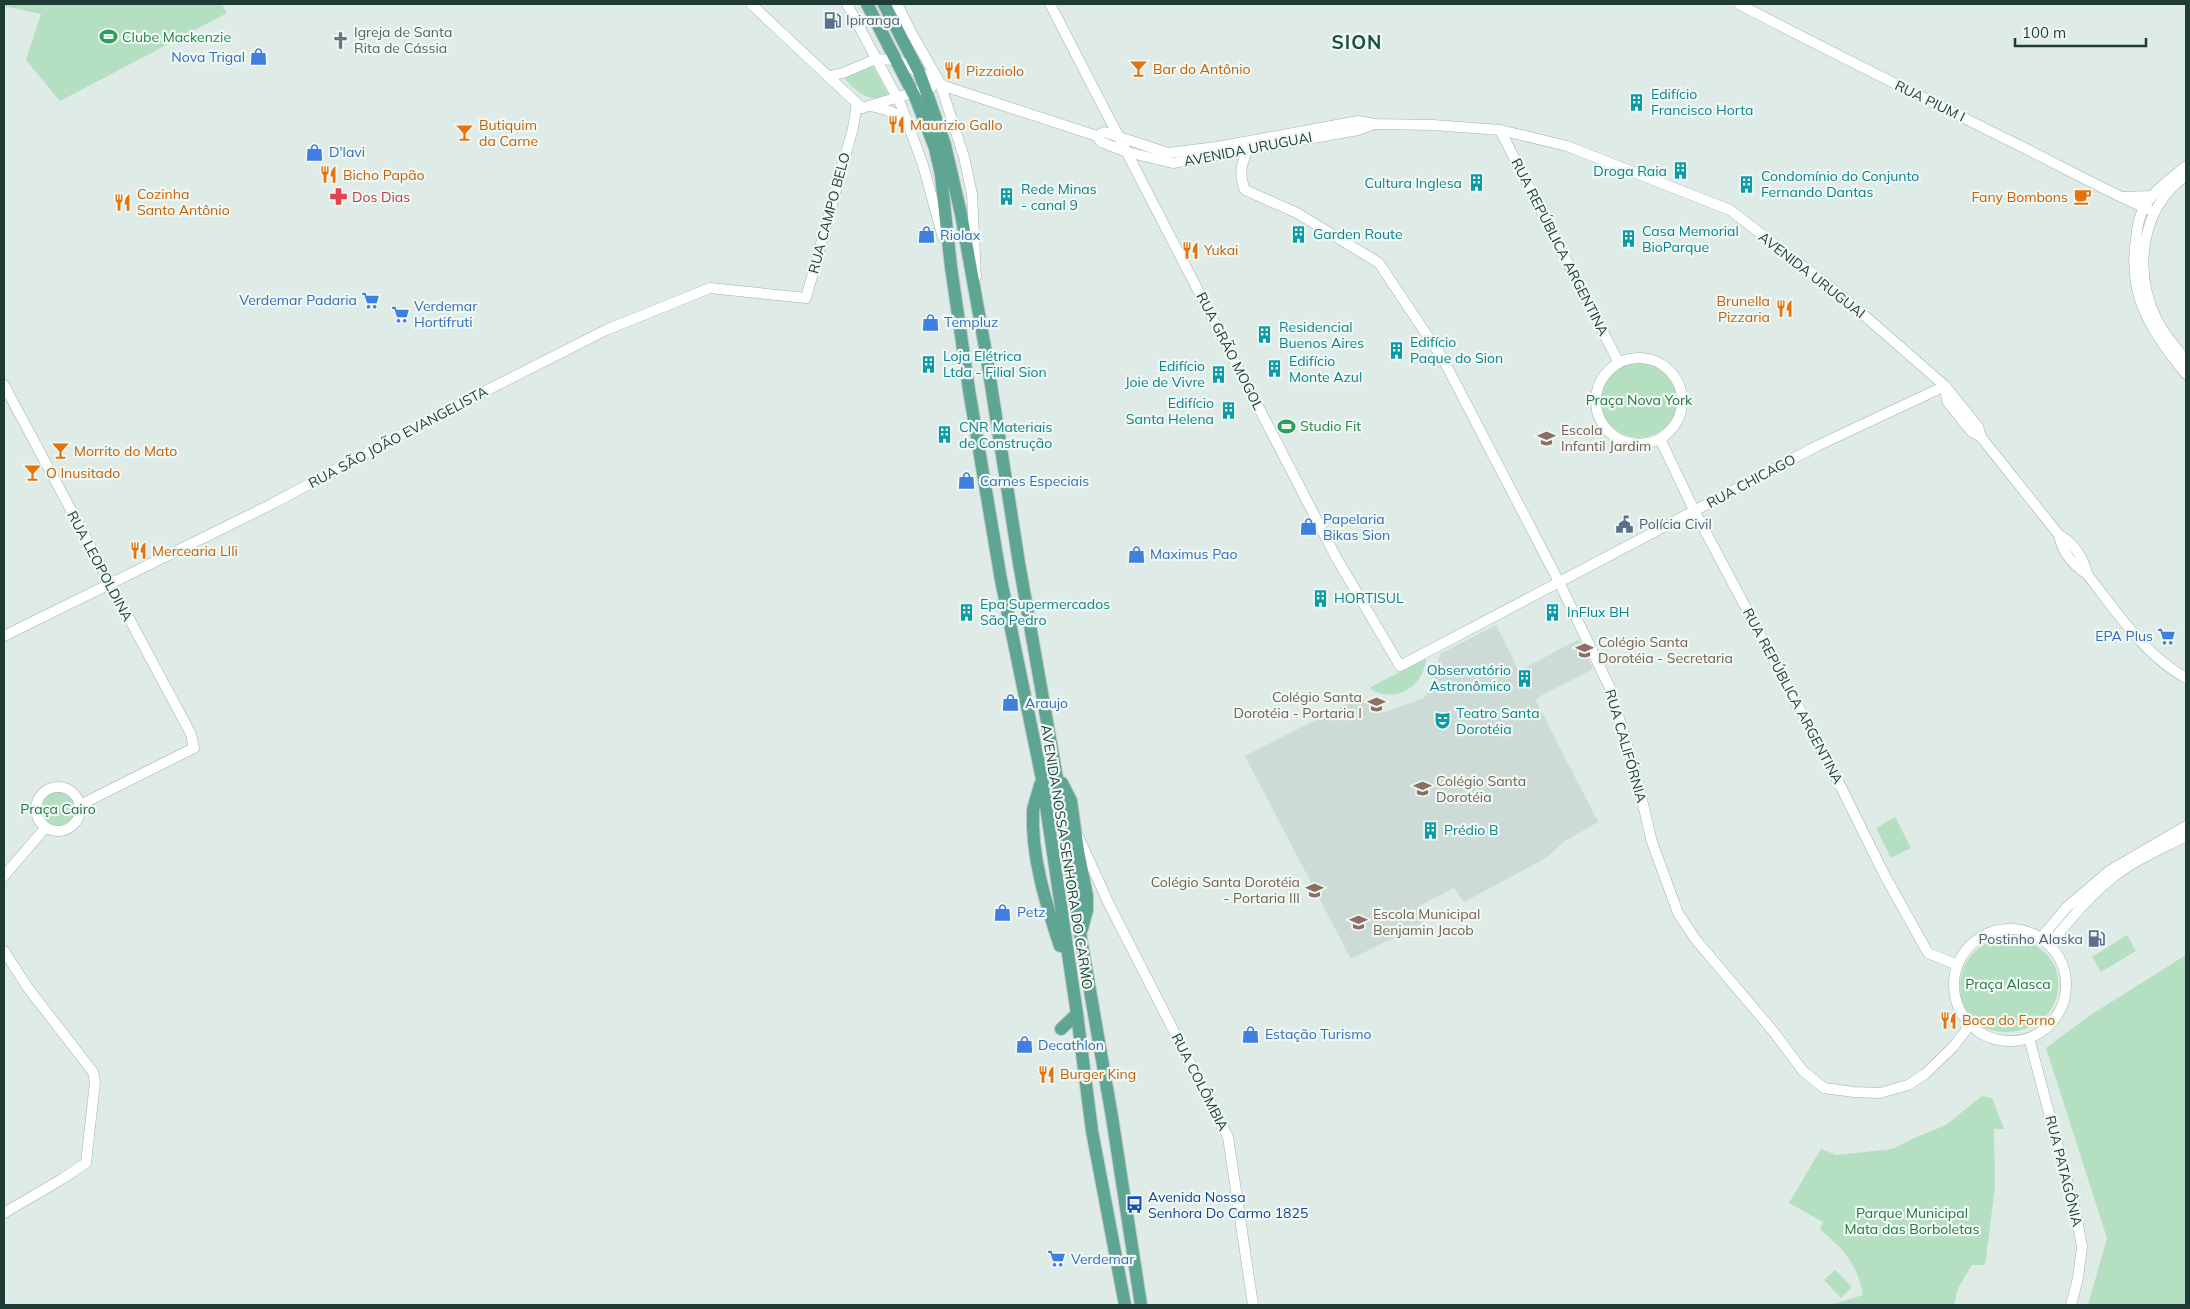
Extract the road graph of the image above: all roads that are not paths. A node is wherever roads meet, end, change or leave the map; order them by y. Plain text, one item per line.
1 (752, 4) edge
2 (847, 4) edge
3 (868, 4) edge
4 (884, 4) edge
5 (897, 4) edge
6 (1050, 4) edge
7 (1738, 4) edge
8 (876, 60) junction
9 (897, 60) junction
10 (919, 72) junction
11 (843, 73) junction
12 (830, 76) junction
13 (940, 83) junction
14 (841, 86) junction
15 (919, 92) junction
16 (966, 92) junction
17 (896, 96) junction
18 (945, 103) junction
19 (863, 106) junction
20 (1106, 113) junction
21 (907, 122) junction
22 (1375, 124) junction
23 (1500, 130) junction
24 (1100, 134) junction
25 (1120, 137) junction
26 (1217, 147) junction
27 (1127, 152) junction
28 (1247, 152) junction
29 (1230, 154) junction
30 (2186, 166) edge
31 (1241, 167) junction
32 (2186, 176) edge
33 (2152, 196) junction
34 (2121, 197) junction
35 (2143, 208) junction
36 (2154, 212) junction
37 (952, 267) junction
38 (806, 298) joint
39 (976, 306) junction
40 (2186, 361) edge
41 (1619, 364) junction
42 (2186, 374) edge
43 (4, 385) edge
44 (1945, 386) junction
45 (1660, 439) junction
46 (1694, 510) junction
47 (1558, 582) junction
48 (109, 583) junction
49 (4, 636) edge
50 (1400, 666) joint
51 (2186, 678) edge
52 (1054, 768) junction
53 (1042, 779) junction
54 (80, 805) junction
55 (1064, 818) junction
56 (1048, 820) junction
57 (2186, 826) edge
58 (45, 828) junction
59 (1034, 831) junction
60 (1075, 831) junction
61 (2186, 836) edge
62 (4, 876) edge
63 (1044, 899) junction
64 (1082, 900) junction
65 (1108, 902) junction
66 (1060, 908) junction
67 (2045, 942) junction
68 (4, 951) edge
69 (1958, 965) junction
70 (1070, 974) junction
71 (1077, 1014) junction
72 (1970, 1025) junction
73 (1061, 1029) dead end
74 (2029, 1038) junction
75 (4, 1213) edge
76 (1125, 1305) edge
77 (1141, 1305) edge
78 (1253, 1305) edge
79 (2071, 1305) edge

1 - 12 street
2 - 8 street, AVENIDA NOSSA SENHORA DO CARMO
3 - 9 main road, AVENIDA NOSSA SENHORA DO CARMO
4 - 10 main road, AVENIDA NOSSA SENHORA DO CARMO
5 - 13 street, AVENIDA NOSSA SENHORA DO CARMO
6 - 20 street, RUA GRÃO MOGOL
7 - 34 street, RUA PIUM I
8 - 9 street
8 - 11 street
8 - 17 street, AVENIDA NOSSA SENHORA DO CARMO
9 - 10 street, AVENIDA URUGUAI
9 - 15 main road, AVENIDA NOSSA SENHORA DO CARMO
10 - 13 street, AVENIDA URUGUAI
10 - 15 main road, AVENIDA NOSSA SENHORA DO CARMO
11 - 12 street
11 - 14 street
12 - 14 street
13 - 15 street
13 - 16 street, AVENIDA URUGUAI
13 - 18 street, AVENIDA NOSSA SENHORA DO CARMO
14 - 19 street
15 - 17 street
15 - 37 main road, AVENIDA NOSSA SENHORA DO CARMO
15 - 39 main road, AVENIDA NOSSA SENHORA DO CARMO
16 - 18 street
16 - 24 street, AVENIDA URUGUAI
17 - 19 street
17 - 21 street, AVENIDA NOSSA SENHORA DO CARMO
18 - 39 street, AVENIDA NOSSA SENHORA DO CARMO
19 - 21 street
19 - 38 street, RUA CAMPO BELO
20 - 24 street
20 - 25 street, RUA GRÃO MOGOL
21 - 37 street, AVENIDA NOSSA SENHORA DO CARMO
22 - 23 street, AVENIDA URUGUAI
22 - 26 street, AVENIDA URUGUAI
22 - 28 street, AVENIDA URUGUAI
23 - 41 street, RUA REPÚBLICA ARGENTINA
23 - 44 street, AVENIDA URUGUAI
24 - 25 street, AVENIDA URUGUAI
24 - 27 street, AVENIDA URUGUAI
25 - 26 street, AVENIDA URUGUAI
25 - 27 street, RUA GRÃO MOGOL
26 - 29 street
27 - 29 street, AVENIDA URUGUAI
27 - 50 street, RUA GRÃO MOGOL
28 - 29 street, AVENIDA URUGUAI
28 - 31 street
29 - 31 street
30 - 33 street
31 - 47 street, RUA CALIFÓRNIA
32 - 36 street
33 - 34 street
33 - 35 street
34 - 35 street, RUA PIUM I
35 - 36 street, RUA PIUM I
35 - 42 street
36 - 40 street
37 - 53 main road, AVENIDA NOSSA SENHORA DO CARMO
38 - 48 street, RUA SÃO JOÃO EVANGELISTA
39 - 52 main road, AVENIDA NOSSA SENHORA DO CARMO
41 - 45 street
41 - 45 street
43 - 48 street, RUA LEOPOLDINA
44 - 46 street, RUA CHICAGO
44 - 51 street, AVENIDA URUGUAI
45 - 46 street, RUA REPÚBLICA ARGENTINA
46 - 47 street, RUA CHICAGO
46 - 69 street, RUA REPÚBLICA ARGENTINA
47 - 50 street, RUA CHICAGO
47 - 72 street, RUA CALIFÓRNIA
48 - 49 street, RUA SÃO JOÃO EVANGELISTA
48 - 54 street, RUA LEOPOLDINA
52 - 55 main road, AVENIDA NOSSA SENHORA DO CARMO
52 - 60 main road
53 - 56 main road, AVENIDA NOSSA SENHORA DO CARMO
53 - 59 main road
54 - 58 street
54 - 58 street
55 - 56 main road
55 - 60 main road
55 - 64 main road, AVENIDA NOSSA SENHORA DO CARMO
56 - 59 main road
56 - 66 main road, AVENIDA NOSSA SENHORA DO CARMO
57 - 67 street
58 - 62 street
59 - 63 main road
60 - 64 main road
60 - 65 street, RUA COLÔMBIA
61 - 67 street
63 - 66 main road
63 - 70 main road
64 - 65 street
64 - 66 main road
64 - 77 main road, AVENIDA NOSSA SENHORA DO CARMO
65 - 78 street, RUA COLÔMBIA
66 - 70 main road, AVENIDA NOSSA SENHORA DO CARMO
67 - 69 street
67 - 74 street
68 - 75 street
69 - 72 street
70 - 71 main road, AVENIDA NOSSA SENHORA DO CARMO
71 - 73 main road
71 - 76 main road, AVENIDA NOSSA SENHORA DO CARMO
72 - 74 street
74 - 79 street, RUA PATAGÔNIA

